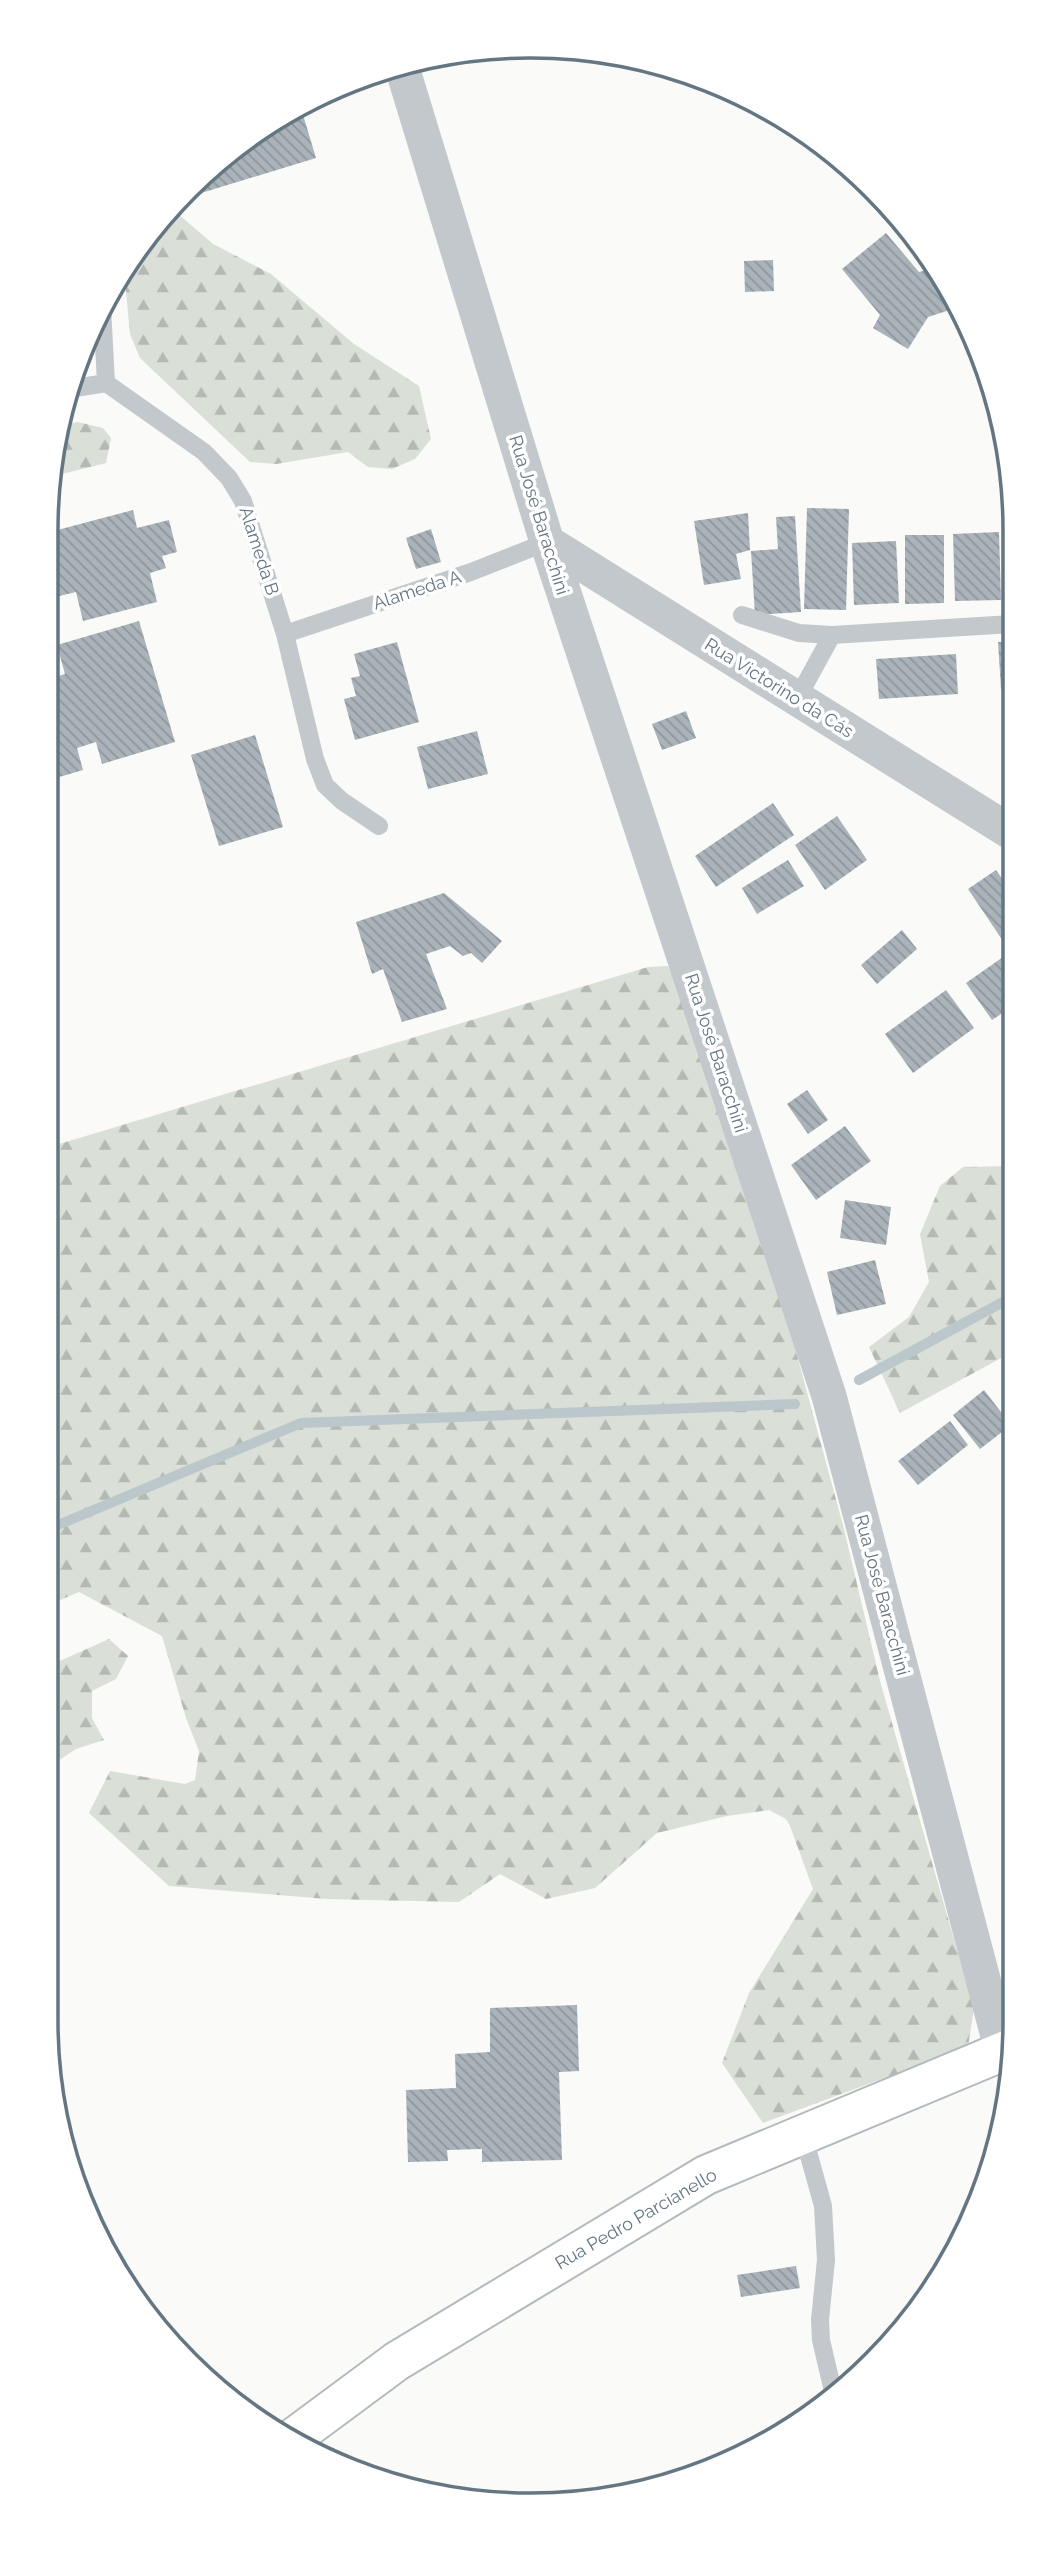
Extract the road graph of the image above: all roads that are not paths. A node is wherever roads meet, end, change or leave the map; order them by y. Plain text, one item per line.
1 (404, 75) edge
2 (103, 329) edge
3 (106, 383) junction
4 (80, 387) edge
5 (547, 542) junction
6 (742, 615) dead end
7 (1003, 625) edge
8 (285, 634) junction
9 (832, 635) junction
10 (797, 699) junction
11 (379, 826) dead end
12 (1003, 827) edge
13 (1003, 2034) edge
14 (1002, 2052) edge
15 (803, 2134) junction
16 (832, 2385) edge
17 (303, 2434) edge

1 - 5 street, Rua José Baracchini
2 - 3 lane
3 - 4 lane
3 - 8 lane, Alameda B
5 - 8 lane, Alameda A
5 - 10 street, Rua Victorino da Cás
5 - 13 street, Rua José Baracchini
6 - 9 lane
7 - 9 lane
8 - 11 lane, Alameda B
9 - 10 lane
10 - 12 street, Rua Victorino da Cás
14 - 15 street, Rua Pedro Parcianello
15 - 16 lane
15 - 17 street, Rua Pedro Parcianello

